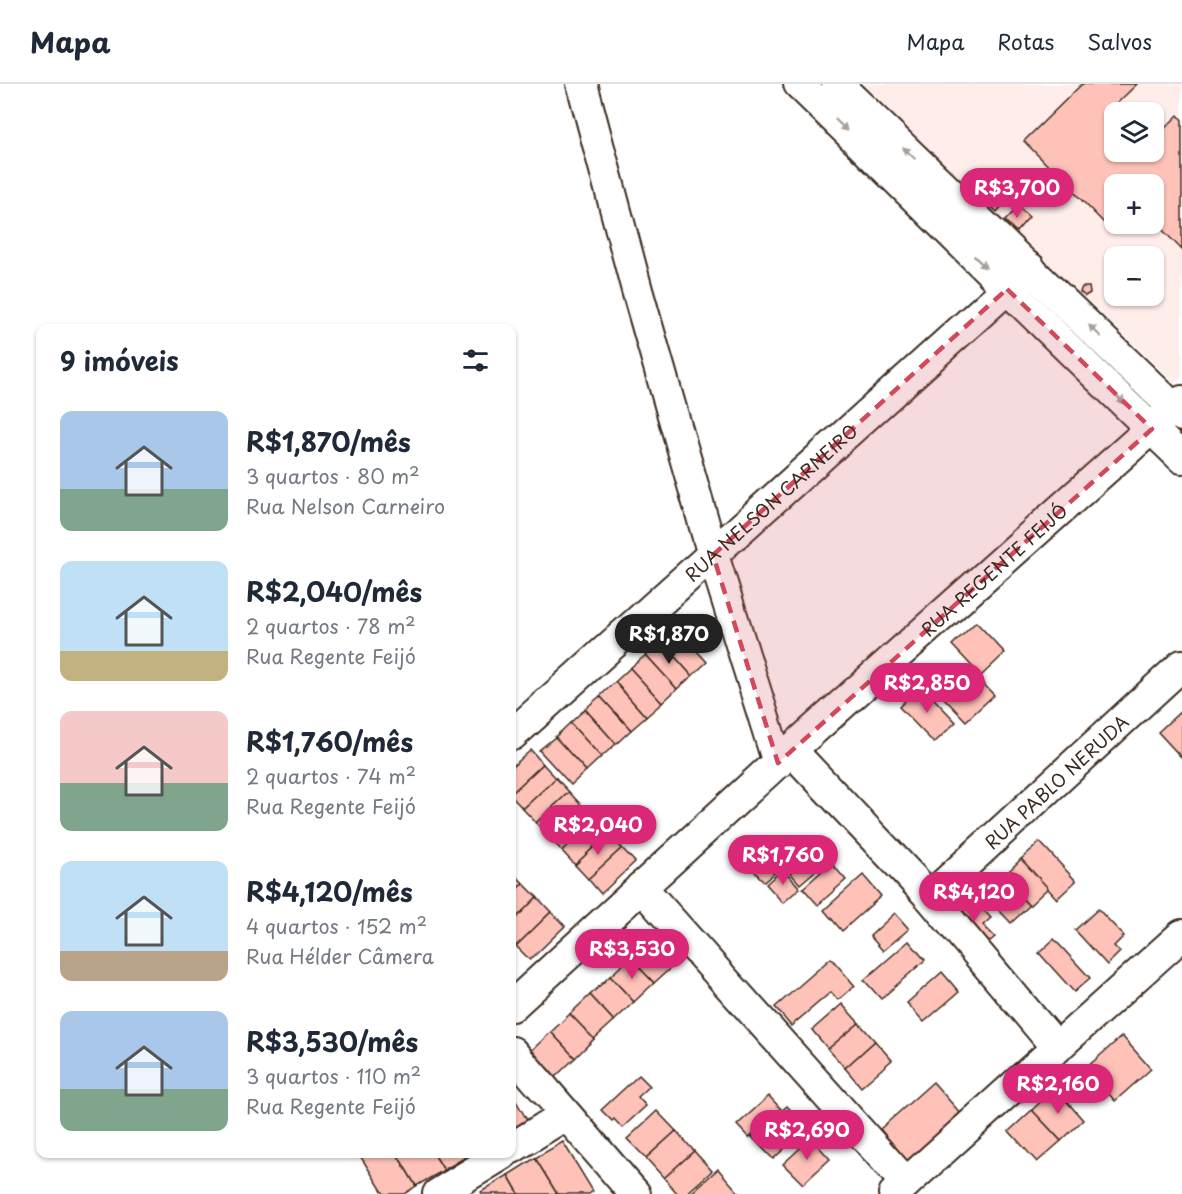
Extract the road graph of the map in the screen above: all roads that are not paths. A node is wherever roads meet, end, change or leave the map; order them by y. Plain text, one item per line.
1 (582, 84) edge
2 (799, 84) edge
3 (837, 84) edge
4 (927, 188) junction
5 (1030, 268) junction
6 (1007, 289) junction
7 (1179, 409) edge
8 (1152, 429) junction
9 (1182, 458) edge
10 (713, 555) junction
11 (1182, 665) edge
12 (516, 731) edge
13 (784, 757) junction
14 (641, 887) junction
15 (930, 897) junction
16 (1182, 935) edge
17 (516, 1002) edge
18 (1057, 1048) junction
19 (516, 1057) edge
20 (565, 1115) junction
21 (516, 1146) edge
22 (496, 1158) edge
23 (900, 1189) edge
24 (438, 1194) edge
25 (635, 1194) edge

1 - 10 street
2 -> 4 street
4 -> 3 street
4 - 5 street
4 -> 6 street
5 - 6 street, RUA NELSON CARNEIRO
7 -> 5 street
6 -> 8 street
6 - 10 street, RUA NELSON CARNEIRO
7 - 8 street, RUA REGENTE FEIJÓ
8 - 9 street
8 - 13 street, RUA REGENTE FEIJÓ
10 - 12 street, RUA NELSON CARNEIRO
10 - 13 street
11 - 15 street, RUA PABLO NERUDA
13 - 14 street, RUA REGENTE FEIJÓ
13 - 15 street
14 - 17 street, RUA REGENTE FEIJÓ
14 - 23 street
15 - 18 street
16 - 18 street
18 - 23 street
19 - 20 street
20 - 21 street
20 - 25 street
22 - 24 street

